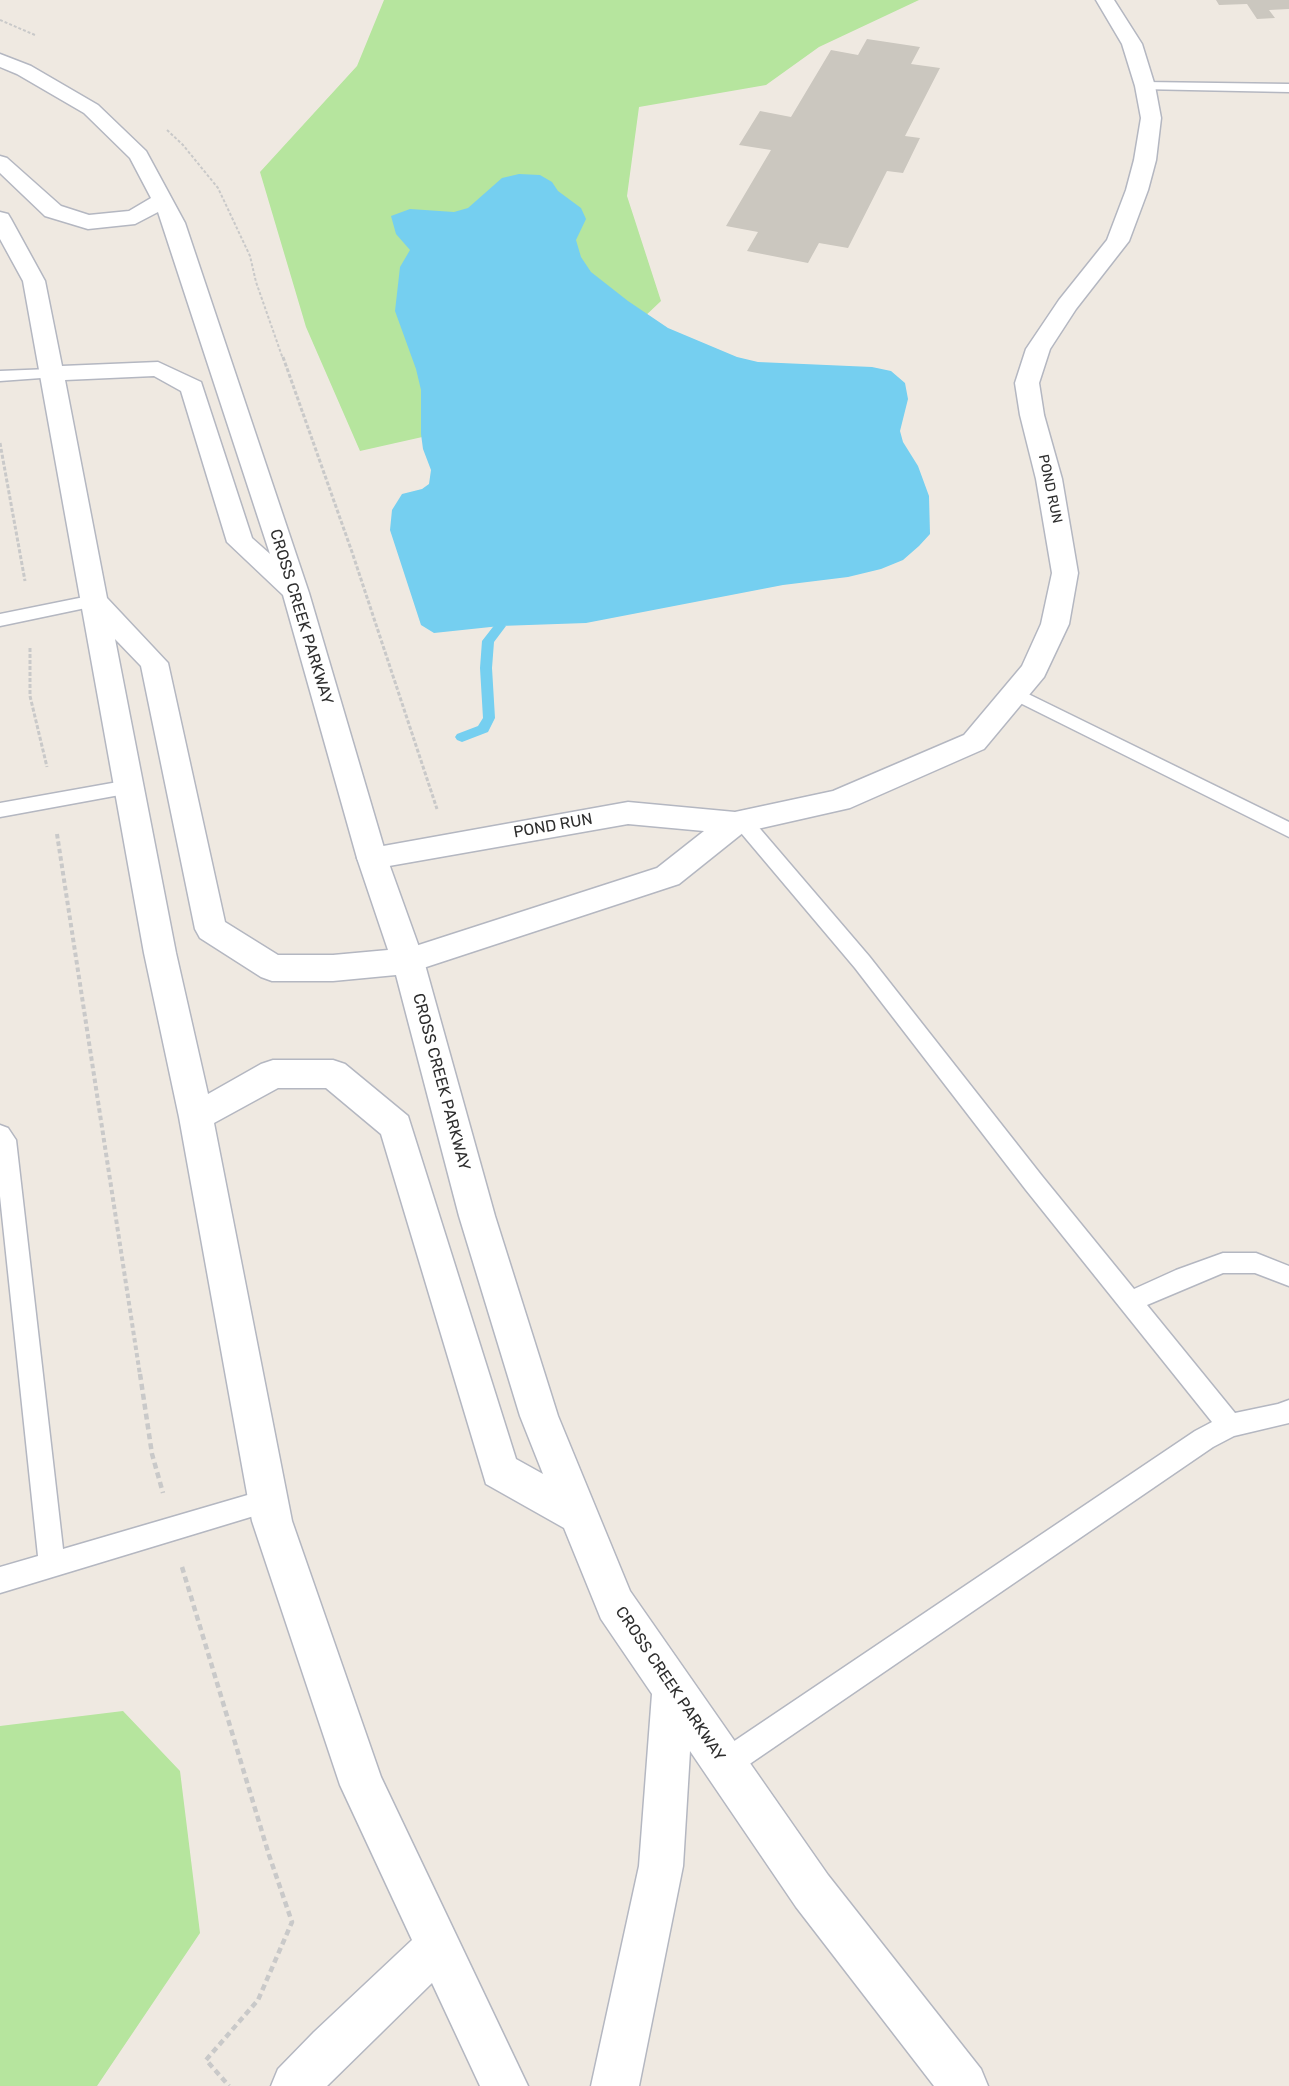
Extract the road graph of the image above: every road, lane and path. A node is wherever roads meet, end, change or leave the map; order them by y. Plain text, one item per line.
1 (1105, 0) edge
2 (0, 60) edge
3 (1145, 86) junction
4 (1289, 88) edge
5 (0, 162) edge
6 (163, 200) junction
7 (0, 219) edge
8 (256, 282) dead end
9 (50, 374) junction
10 (0, 376) edge
11 (0, 443) edge
12 (296, 593) junction
13 (94, 602) junction
14 (28, 615) junction
15 (0, 620) edge
16 (1014, 693) junction
17 (129, 787) junction
18 (52, 801) junction
19 (0, 810) edge
20 (739, 822) junction
21 (1289, 830) edge
22 (448, 844) junction
23 (372, 858) junction
24 (408, 961) junction
25 (196, 1117) junction
26 (0, 1134) edge
27 (1289, 1276) edge
28 (1129, 1302) junction
29 (1289, 1411) edge
30 (1230, 1425) junction
31 (268, 1501) junction
32 (579, 1515) junction
33 (172, 1529) junction
34 (52, 1565) junction
35 (0, 1580) edge
36 (674, 1690) junction
37 (725, 1764) junction
38 (438, 1946) junction
39 (229, 2086) edge
40 (295, 2086) edge
41 (504, 2086) edge
42 (615, 2086) edge
43 (964, 2086) edge

1 - 3 street, POND RUN
2 - 6 street, CROSS CREEK PARKWAY
3 - 4 lane
3 - 16 street, POND RUN
5 - 6 street
6 - 12 street, CROSS CREEK PARKWAY
7 - 9 street
8 - 22 path
9 - 10 lane
9 - 12 street
9 - 13 street
11 - 14 path
12 - 23 street, CROSS CREEK PARKWAY
13 - 14 lane
13 - 17 street
13 - 24 street, POND RUN
14 - 15 lane
14 - 18 path
16 - 20 street, POND RUN
16 - 21 lane
17 - 18 lane
17 - 25 street
18 - 19 lane
18 - 33 path
20 - 22 street, POND RUN
20 - 24 street, POND RUN
20 - 28 lane
22 - 23 street, POND RUN
23 - 24 street, CROSS CREEK PARKWAY
24 - 32 street, CROSS CREEK PARKWAY
25 - 31 street
25 - 32 street
26 - 34 lane
27 - 28 lane
28 - 30 lane
29 - 30 lane
30 - 37 lane
31 - 33 lane
31 - 38 street
32 - 36 street, CROSS CREEK PARKWAY
33 - 34 lane
33 - 39 path
34 - 35 lane
36 - 37 street, CROSS CREEK PARKWAY
36 - 42 street
37 - 43 street, CROSS CREEK PARKWAY
38 - 40 street
38 - 41 street

